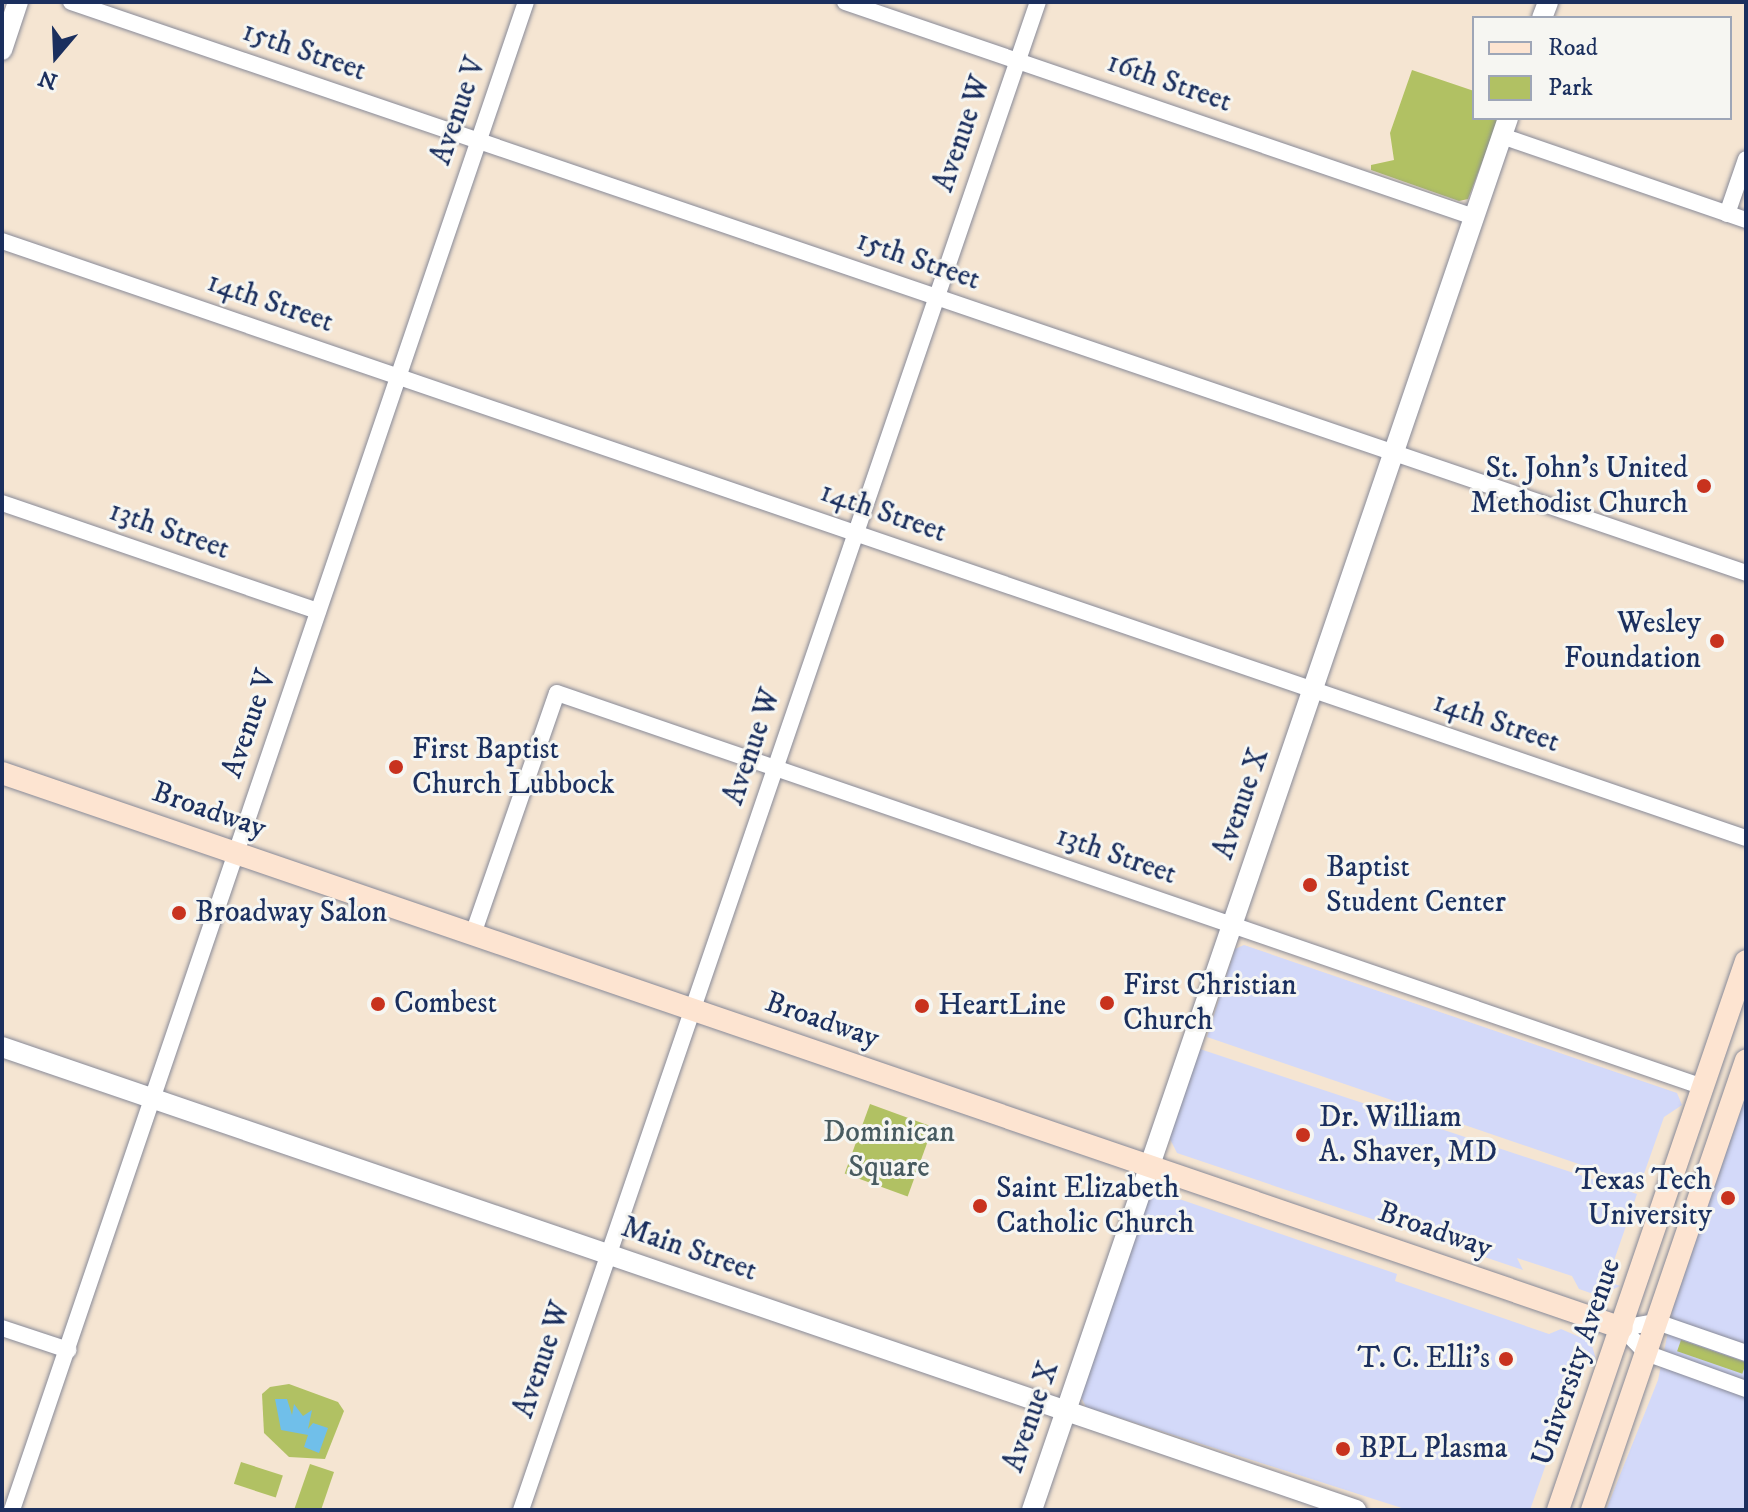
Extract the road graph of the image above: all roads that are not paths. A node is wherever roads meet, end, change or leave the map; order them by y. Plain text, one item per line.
1 (18, 2) edge
2 (71, 2) edge
3 (526, 2) edge
4 (845, 2) edge
5 (1038, 2) edge
6 (2, 50) edge
7 (1017, 61) junction
8 (1505, 127) edge
9 (479, 141) junction
10 (1746, 159) edge
11 (1727, 214) junction
12 (1474, 217) junction
13 (1746, 220) edge
14 (2, 241) edge
15 (936, 297) junction
16 (399, 377) junction
17 (1394, 453) junction
18 (2, 503) edge
19 (856, 533) junction
20 (1746, 573) edge
21 (318, 611) junction
22 (1313, 689) junction
23 (775, 768) junction
24 (2, 773) edge
25 (1746, 838) edge
26 (236, 852) junction
27 (1232, 925) junction
28 (473, 934) junction
29 (1746, 961) edge
30 (693, 1009) junction
31 (2, 1047) edge
32 (1746, 1061) edge
33 (1703, 1087) junction
34 (152, 1098) junction
35 (1150, 1165) junction
36 (609, 1254) junction
37 (1657, 1322) junction
38 (2, 1328) edge
39 (1622, 1328) junction
40 (68, 1350) junction
41 (1646, 1353) junction
42 (1746, 1353) edge
43 (1746, 1389) edge
44 (1066, 1410) junction
45 (12, 1510) edge
46 (521, 1510) edge
47 (1032, 1510) edge
48 (1356, 1510) edge
49 (1558, 1510) edge
50 (1592, 1510) edge

1 - 6 street
2 - 9 street, 15th Street
3 - 9 street, Avenue V
4 - 7 street, 16th Street
5 - 7 street, Avenue W
7 - 12 street, 16th Street
7 - 15 street, Avenue W
8 - 11 street
8 - 12 street, Avenue X
9 - 15 street, 15th Street
9 - 16 street, Avenue V
10 - 11 street
11 - 13 street
12 - 17 street, Avenue X
14 - 16 street, 14th Street
15 - 17 street, 15th Street
15 - 19 street, Avenue W
16 - 19 street, 14th Street
16 - 21 street, Avenue V
17 - 20 street, 15th Street
17 - 22 street, Avenue X
18 - 21 street, 13th Street
19 - 22 street, 14th Street
19 - 23 street, Avenue W
21 - 26 street, Avenue V
22 - 25 street, 14th Street
22 - 27 street, Avenue X
23 - 27 street, 13th Street
23 - 28 street, 13th Street
23 - 30 street, Avenue W
24 - 26 main road, Broadway
26 - 28 main road, Broadway
26 - 34 street, Avenue V
27 - 33 street, 13th Street
27 - 35 street, Avenue X
28 - 30 main road, Broadway
29 - 33 main road, University Avenue
30 - 35 main road, Broadway
30 - 36 street, Avenue W
31 - 34 street, Main Street
32 - 37 main road, University Avenue
33 - 39 main road, University Avenue
34 - 36 street, Main Street
34 - 40 street, Avenue V
35 - 39 main road, Broadway
35 - 44 street, Avenue X
36 - 44 street, Main Street
36 - 46 street, Avenue W
37 - 39 street, Broadway
37 - 41 main road, University Avenue
37 - 42 street, Broadway
38 - 40 street
39 - 41 street, Broadway
39 - 49 main road, University Avenue
40 - 45 street, Avenue V
41 - 43 street, Broadway
41 - 50 main road, University Avenue
44 - 47 street, Avenue X
44 - 48 street, Main Street

